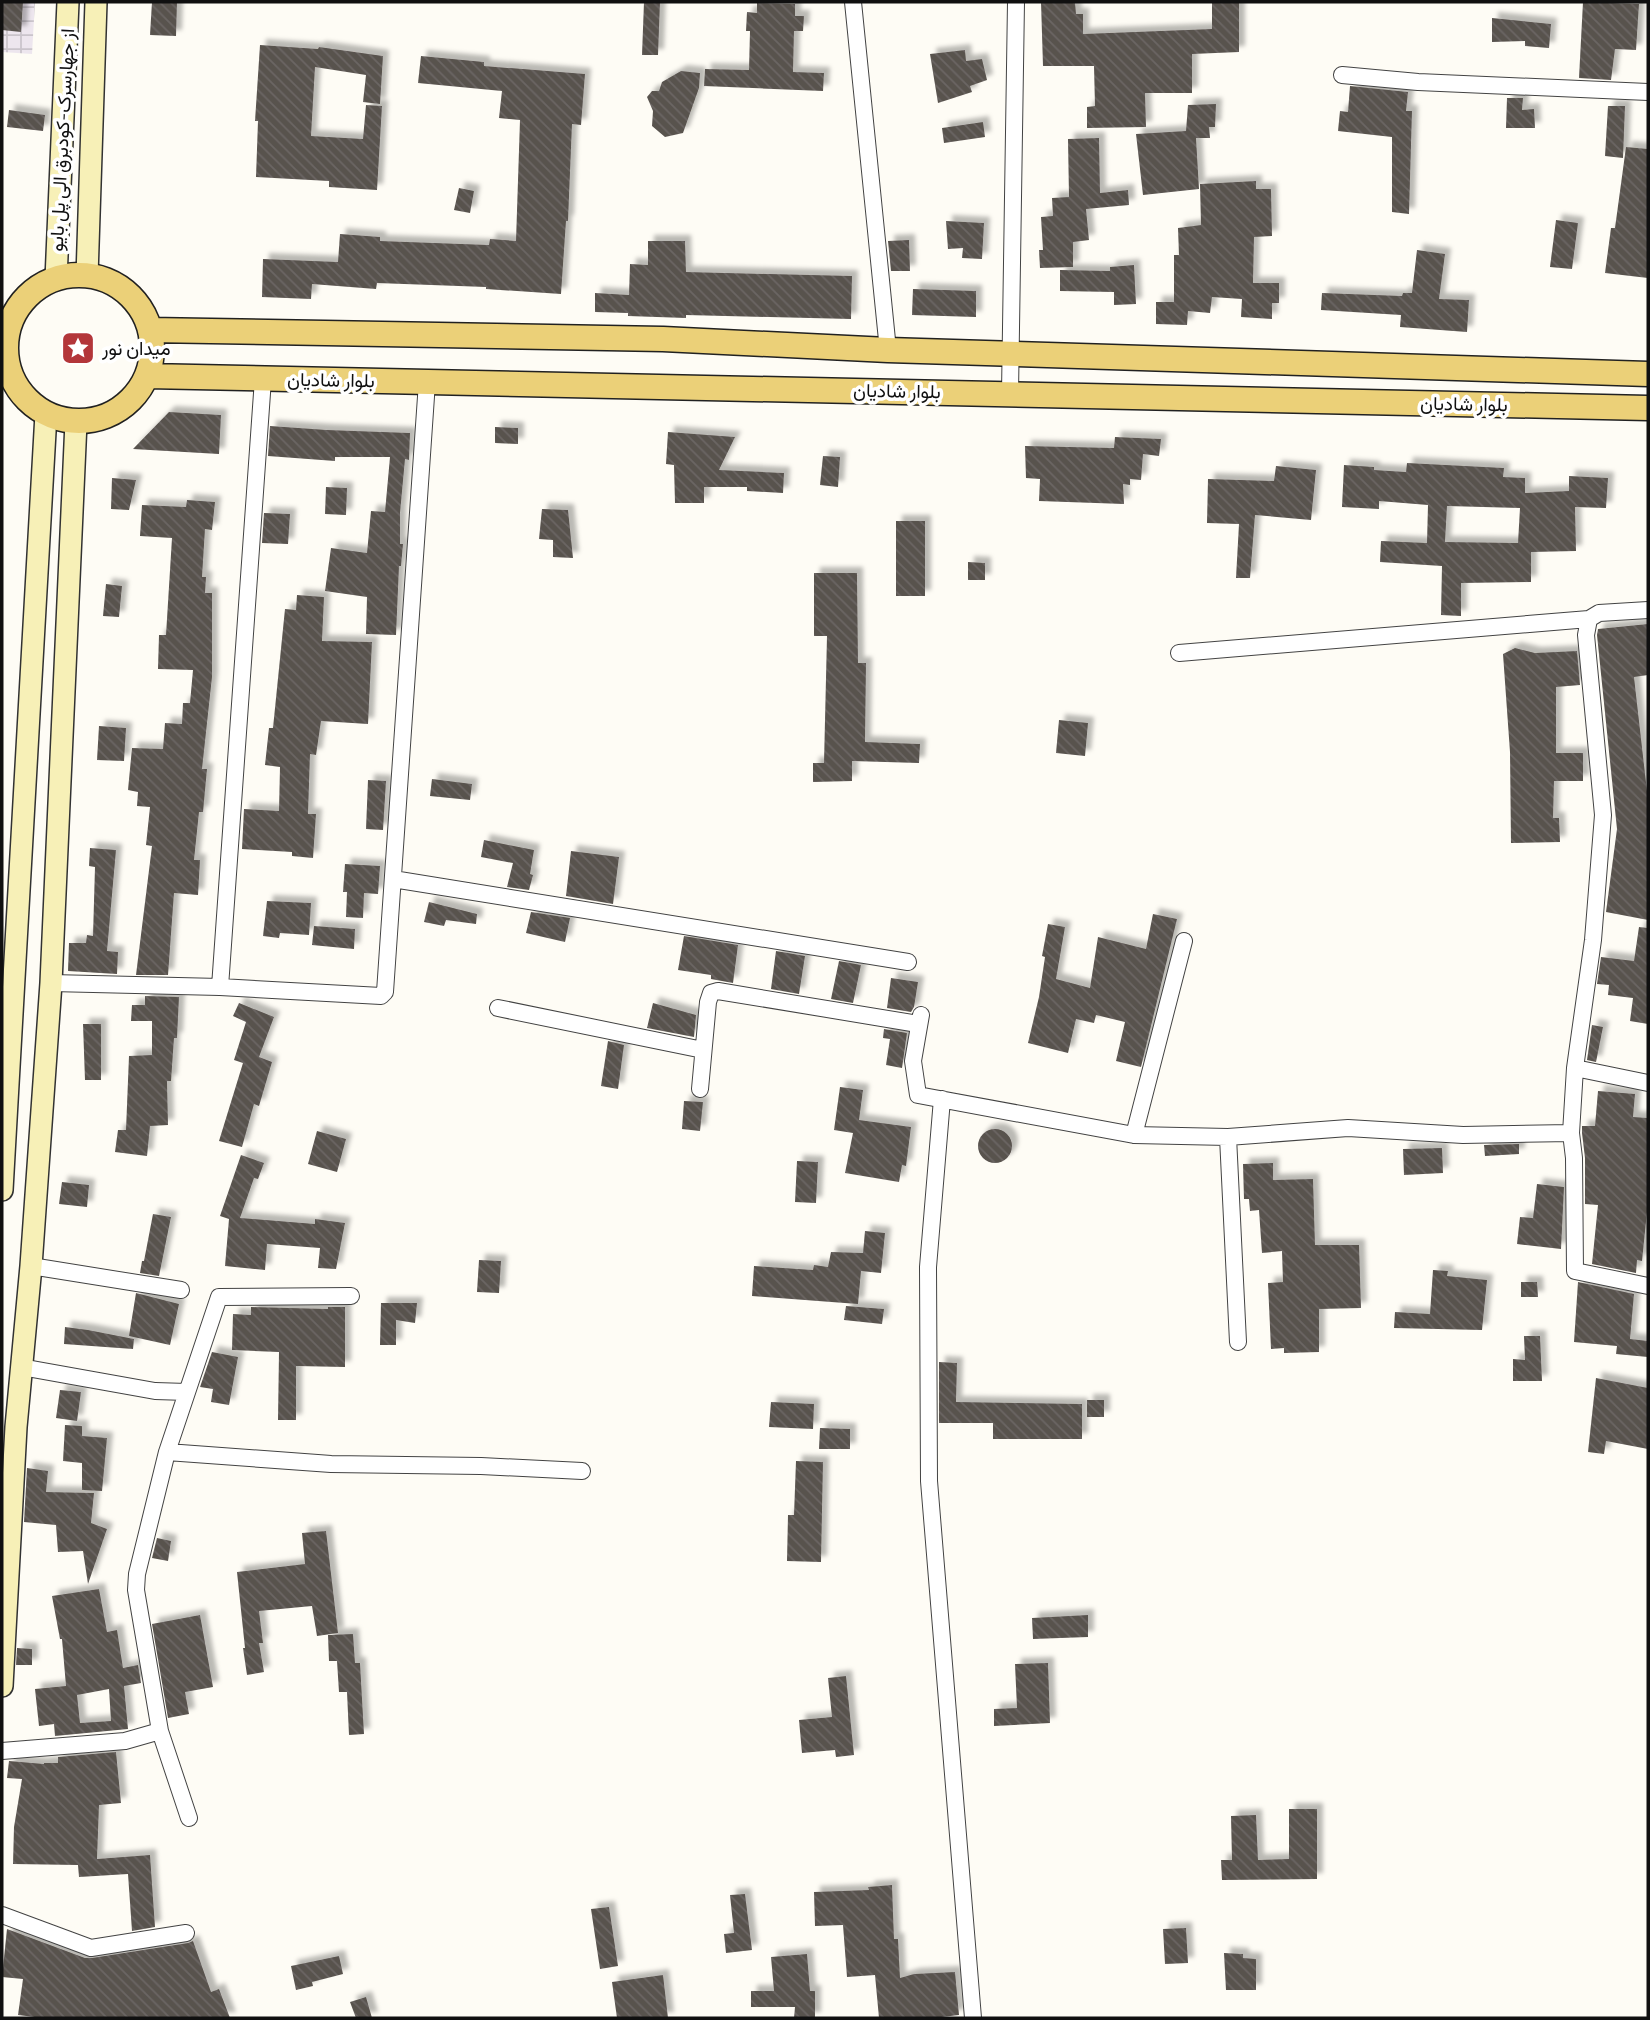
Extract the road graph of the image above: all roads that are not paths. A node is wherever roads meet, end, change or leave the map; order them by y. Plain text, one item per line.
1 (68, 2) edge
2 (96, 2) edge
3 (853, 2) edge
4 (1016, 2) edge
5 (1342, 75) dead end
6 (1648, 92) edge
7 (87, 276) junction
8 (56, 279) junction
9 (5, 328) edge
10 (150, 330) junction
11 (888, 350) junction
12 (1010, 353) junction
13 (5, 368) edge
14 (1648, 373) edge
15 (147, 376) junction
16 (263, 379) junction
17 (427, 382) junction
18 (1010, 393) junction
19 (1648, 408) edge
20 (46, 414) junction
21 (76, 422) junction
22 (1648, 610) edge
23 (1589, 619) junction
24 (1179, 653) dead end
25 (393, 878) junction
26 (1184, 942) dead end
27 (908, 962) dead end
28 (51, 983) junction
29 (220, 987) junction
30 (498, 1008) dead end
31 (703, 1050) junction
32 (1575, 1068) junction
33 (1648, 1083) edge
34 (700, 1089) dead end
35 (942, 1099) junction
36 (1571, 1133) junction
37 (1134, 1135) junction
38 (1228, 1137) junction
39 (2, 1190) edge
40 (31, 1266) junction
41 (1648, 1286) edge
42 (181, 1290) dead end
43 (351, 1296) dead end
44 (1238, 1342) dead end
45 (21, 1367) junction
46 (187, 1392) junction
47 (167, 1452) junction
48 (582, 1471) dead end
49 (2, 1686) edge
50 (160, 1731) junction
51 (2, 1751) edge
52 (189, 1818) dead end
53 (2, 1915) edge
54 (186, 1933) dead end
55 (973, 2018) edge

1 - 8 street, از جهارسرک-کودبرق الی پل بایو
2 - 7 street, از جهارسرک-کودبرق الی پل بایو
3 - 11 street
4 - 12 street
5 - 6 street
7 - 8 main road
7 - 10 main road
8 - 9 main road
9 - 13 main road
10 - 11 main road, بلوار شادیان
10 - 15 main road
11 - 12 main road, بلوار شادیان
12 - 14 main road, بلوار شادیان
12 - 18 street
13 - 20 main road
15 - 16 main road, بلوار شادیان
15 - 21 main road
16 - 17 main road, بلوار شادیان
16 - 29 street
17 - 18 main road, بلوار شادیان
17 - 25 street
18 - 19 main road, بلوار شادیان
20 - 21 main road
20 - 39 street
21 - 28 street
22 - 23 street
23 - 24 street
23 - 32 street
25 - 27 street
25 - 29 street
26 - 37 street
28 - 29 street
28 - 40 street
30 - 31 street
31 - 34 street
31 - 35 street
32 - 33 street
32 - 36 street
35 - 37 street
35 - 55 street
36 - 38 street
36 - 41 street
37 - 38 street
38 - 44 street
40 - 42 street
40 - 45 street
43 - 46 street
45 - 46 street
45 - 49 street
46 - 47 street
47 - 48 street
47 - 50 street
50 - 51 street
50 - 52 street
53 - 54 street

